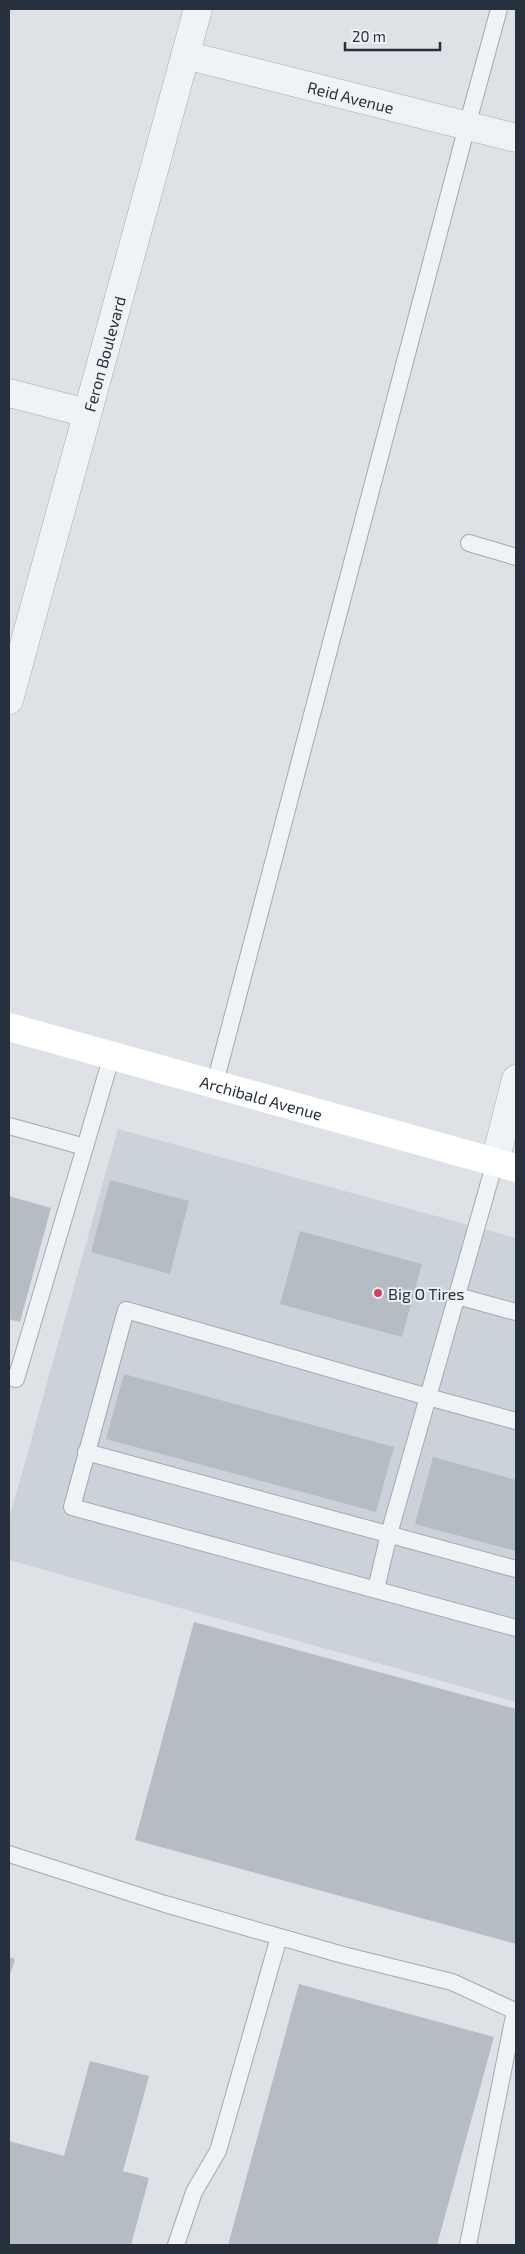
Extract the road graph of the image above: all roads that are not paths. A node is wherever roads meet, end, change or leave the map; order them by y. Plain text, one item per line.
1 (198, 9) edge
2 (499, 9) edge
3 (185, 55) junction
4 (467, 126) junction
5 (516, 138) edge
6 (9, 393) edge
7 (87, 413) junction
8 (469, 543) dead end
9 (516, 557) edge
10 (9, 700) edge
11 (9, 1027) edge
12 (112, 1055) junction
13 (516, 1079) edge
14 (214, 1083) junction
15 (9, 1126) edge
16 (85, 1147) junction
17 (506, 1165) edge
18 (457, 1296) junction
19 (516, 1312) edge
20 (9, 1377) edge
21 (428, 1397) junction
22 (516, 1421) edge
23 (86, 1452) junction
24 (389, 1534) junction
25 (516, 1569) edge
26 (376, 1589) junction
27 (516, 1628) edge
28 (9, 1854) edge
29 (279, 1936) junction
30 (176, 2245) edge
31 (468, 2245) edge

1 - 3 street, Feron Boulevard
2 - 4 lane
3 - 4 street, Reid Avenue
3 - 7 street, Feron Boulevard
4 - 5 street, Reid Avenue
4 - 14 lane
6 - 7 street
7 - 10 street, Feron Boulevard
8 - 9 lane
11 - 12 main road, Archibald Avenue
12 - 14 main road, Archibald Avenue
12 - 16 lane
13 - 17 street
14 - 17 main road, Archibald Avenue
15 - 16 lane
16 - 20 lane
17 - 18 lane
18 - 19 lane
18 - 21 lane
21 - 22 lane
21 - 23 lane
21 - 24 lane
23 - 24 lane
23 - 26 lane
24 - 25 lane
24 - 26 lane
26 - 27 lane
28 - 29 lane
29 - 30 lane
29 - 31 lane

